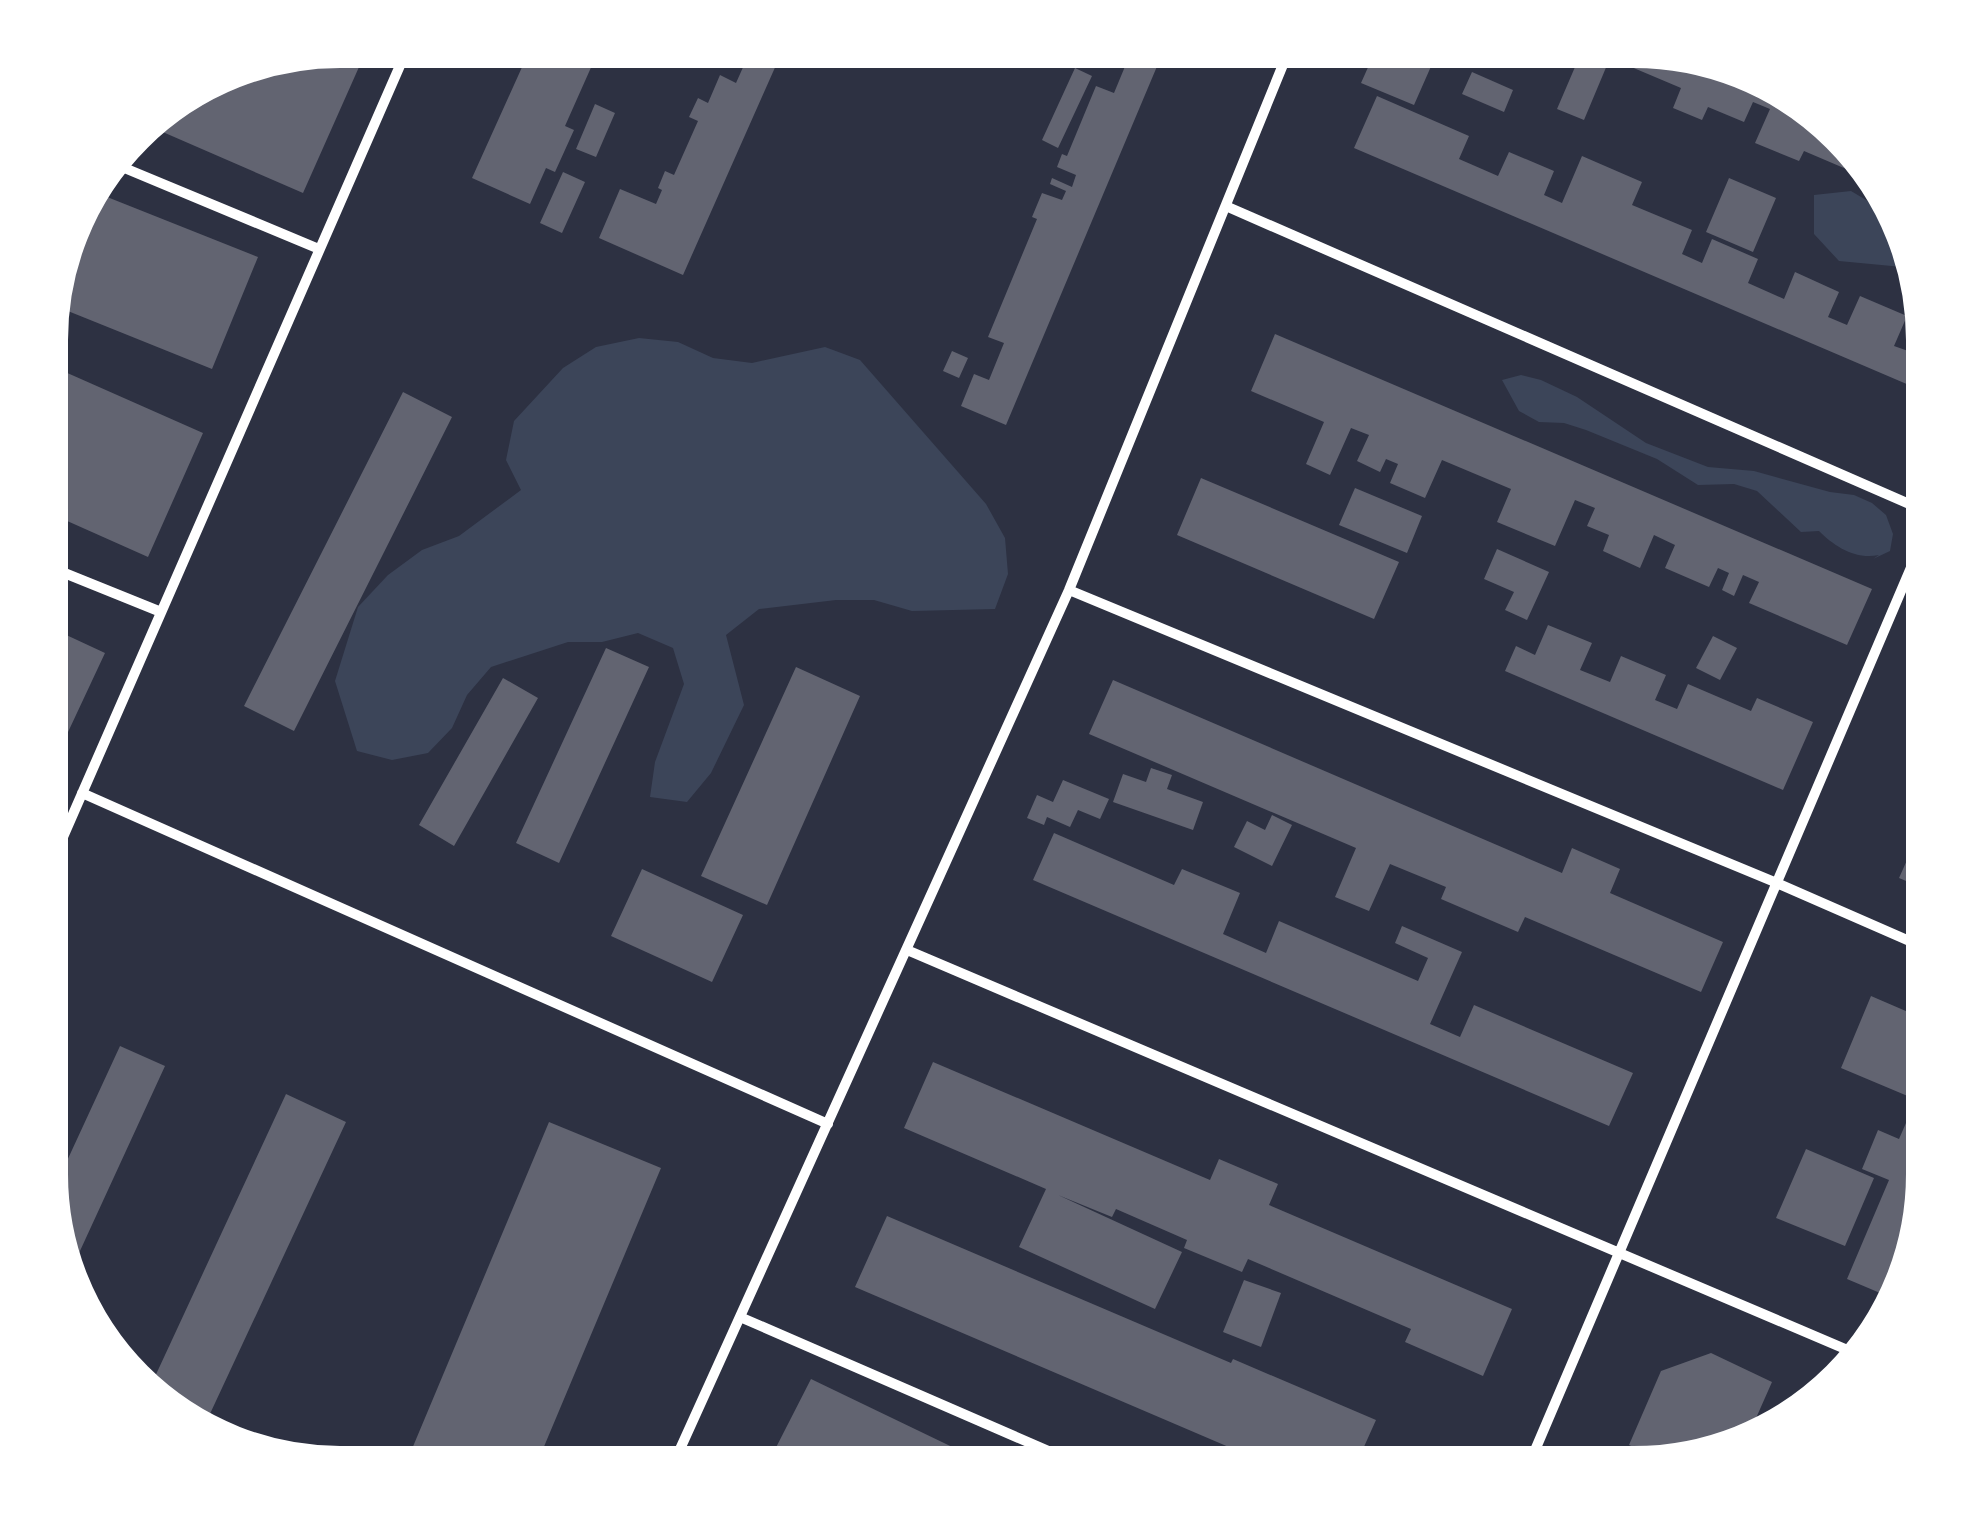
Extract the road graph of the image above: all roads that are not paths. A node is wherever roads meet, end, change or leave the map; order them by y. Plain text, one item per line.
1 (401, 62) edge
2 (1284, 63) edge
3 (123, 167) edge
4 (1228, 207) junction
5 (320, 249) junction
6 (1912, 505) edge
7 (1912, 565) edge
8 (62, 572) edge
9 (1069, 590) junction
10 (161, 612) junction
11 (82, 793) junction
12 (63, 838) edge
13 (1777, 883) junction
14 (1912, 942) edge
15 (907, 950) junction
16 (828, 1124) junction
17 (1620, 1251) junction
18 (740, 1317) junction
19 (1849, 1350) edge
20 (679, 1451) edge
21 (1050, 1452) edge
22 (1534, 1452) edge

1 - 5 street
2 - 4 street
3 - 5 street
4 - 6 street
4 - 9 street
5 - 10 street
7 - 13 street
8 - 10 street
9 - 13 street
9 - 15 street
10 - 11 street
11 - 12 street
11 - 16 street
13 - 14 street
13 - 17 street
15 - 16 street
15 - 17 street
16 - 18 street
17 - 19 street
17 - 22 street
18 - 20 street
18 - 21 street

